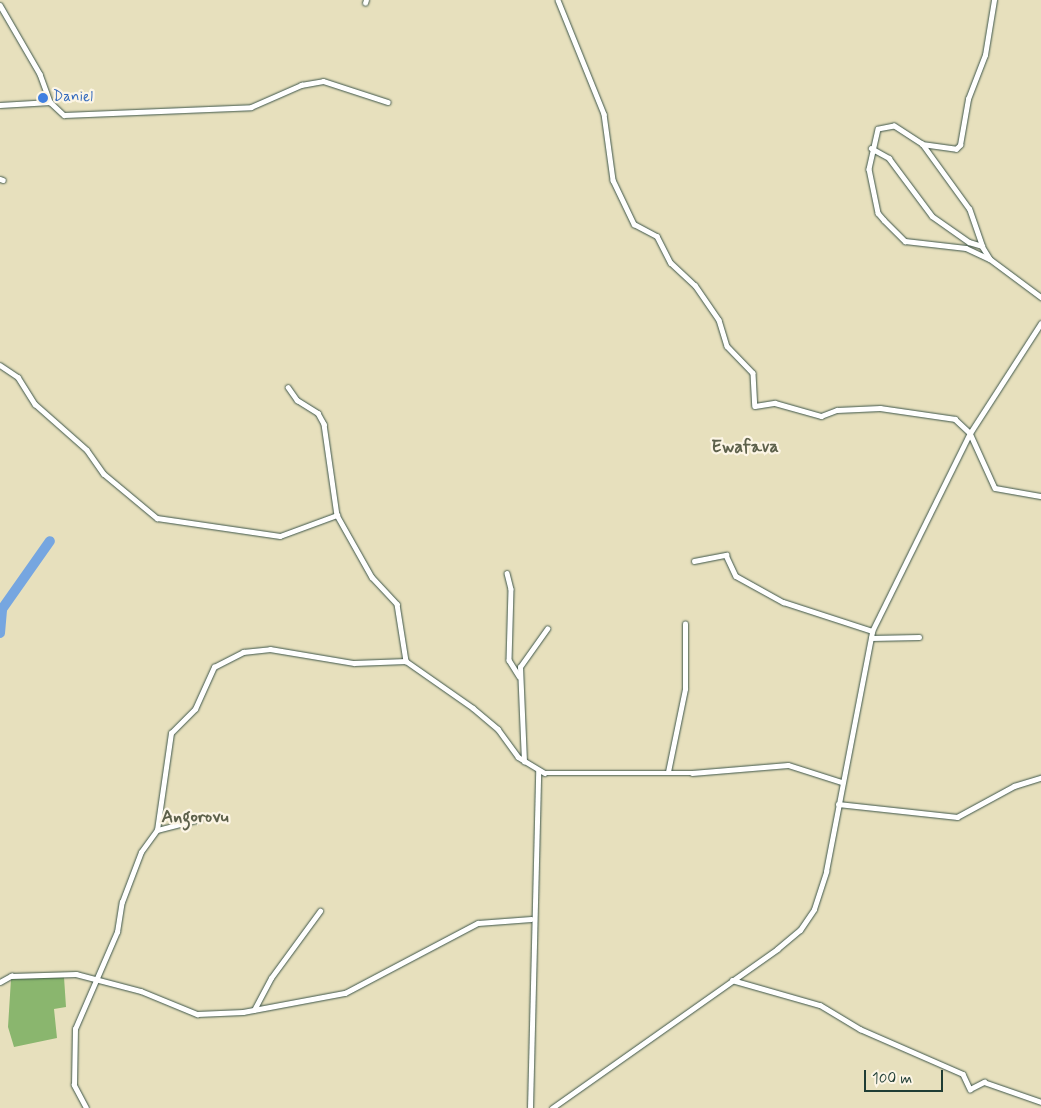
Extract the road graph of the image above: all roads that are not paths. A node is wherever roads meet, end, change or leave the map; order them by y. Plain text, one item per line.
1 (558, 0) edge
2 (994, 0) edge
3 (0, 5) edge
4 (50, 102) junction
5 (388, 102) dead end
6 (0, 105) edge
7 (922, 144) junction
8 (871, 148) junction
9 (982, 246) junction
10 (990, 259) junction
11 (1041, 297) edge
12 (1041, 323) edge
13 (0, 366) edge
14 (288, 387) dead end
15 (970, 433) junction
16 (1041, 496) edge
17 (337, 515) junction
18 (694, 561) dead end
19 (507, 573) dead end
20 (685, 624) dead end
21 (547, 630) dead end
22 (872, 631) junction
23 (919, 637) dead end
24 (871, 638) junction
25 (406, 661) junction
26 (519, 676) junction
27 (524, 762) junction
28 (538, 771) junction
29 (668, 772) junction
30 (1041, 778) edge
31 (842, 782) junction
32 (838, 804) junction
33 (200, 819) dead end
34 (157, 830) junction
35 (320, 911) dead end
36 (531, 919) junction
37 (99, 978) junction
38 (732, 980) junction
39 (0, 982) edge
40 (254, 1010) junction
41 (1041, 1102) edge
42 (86, 1108) edge
43 (530, 1108) edge
44 (552, 1108) edge

1 - 15 street
2 - 7 street
3 - 4 street
4 - 5 street
4 - 6 street
7 - 8 street
7 - 9 street
8 - 9 street
8 - 10 street
9 - 10 street
10 - 11 street
12 - 15 street
13 - 17 street
14 - 17 street
15 - 16 street
15 - 22 street
17 - 25 street
18 - 22 street
19 - 26 street
20 - 29 street
21 - 26 street
22 - 24 street
23 - 24 street
24 - 31 street
25 - 27 street
25 - 34 street
26 - 27 street
27 - 28 street
28 - 29 street
28 - 36 street
29 - 31 street
30 - 32 street
31 - 32 street
32 - 38 street
33 - 34 street
34 - 37 street
35 - 40 street
36 - 40 street
36 - 43 street
37 - 39 street
37 - 40 street
37 - 42 street
38 - 41 street
38 - 44 street

